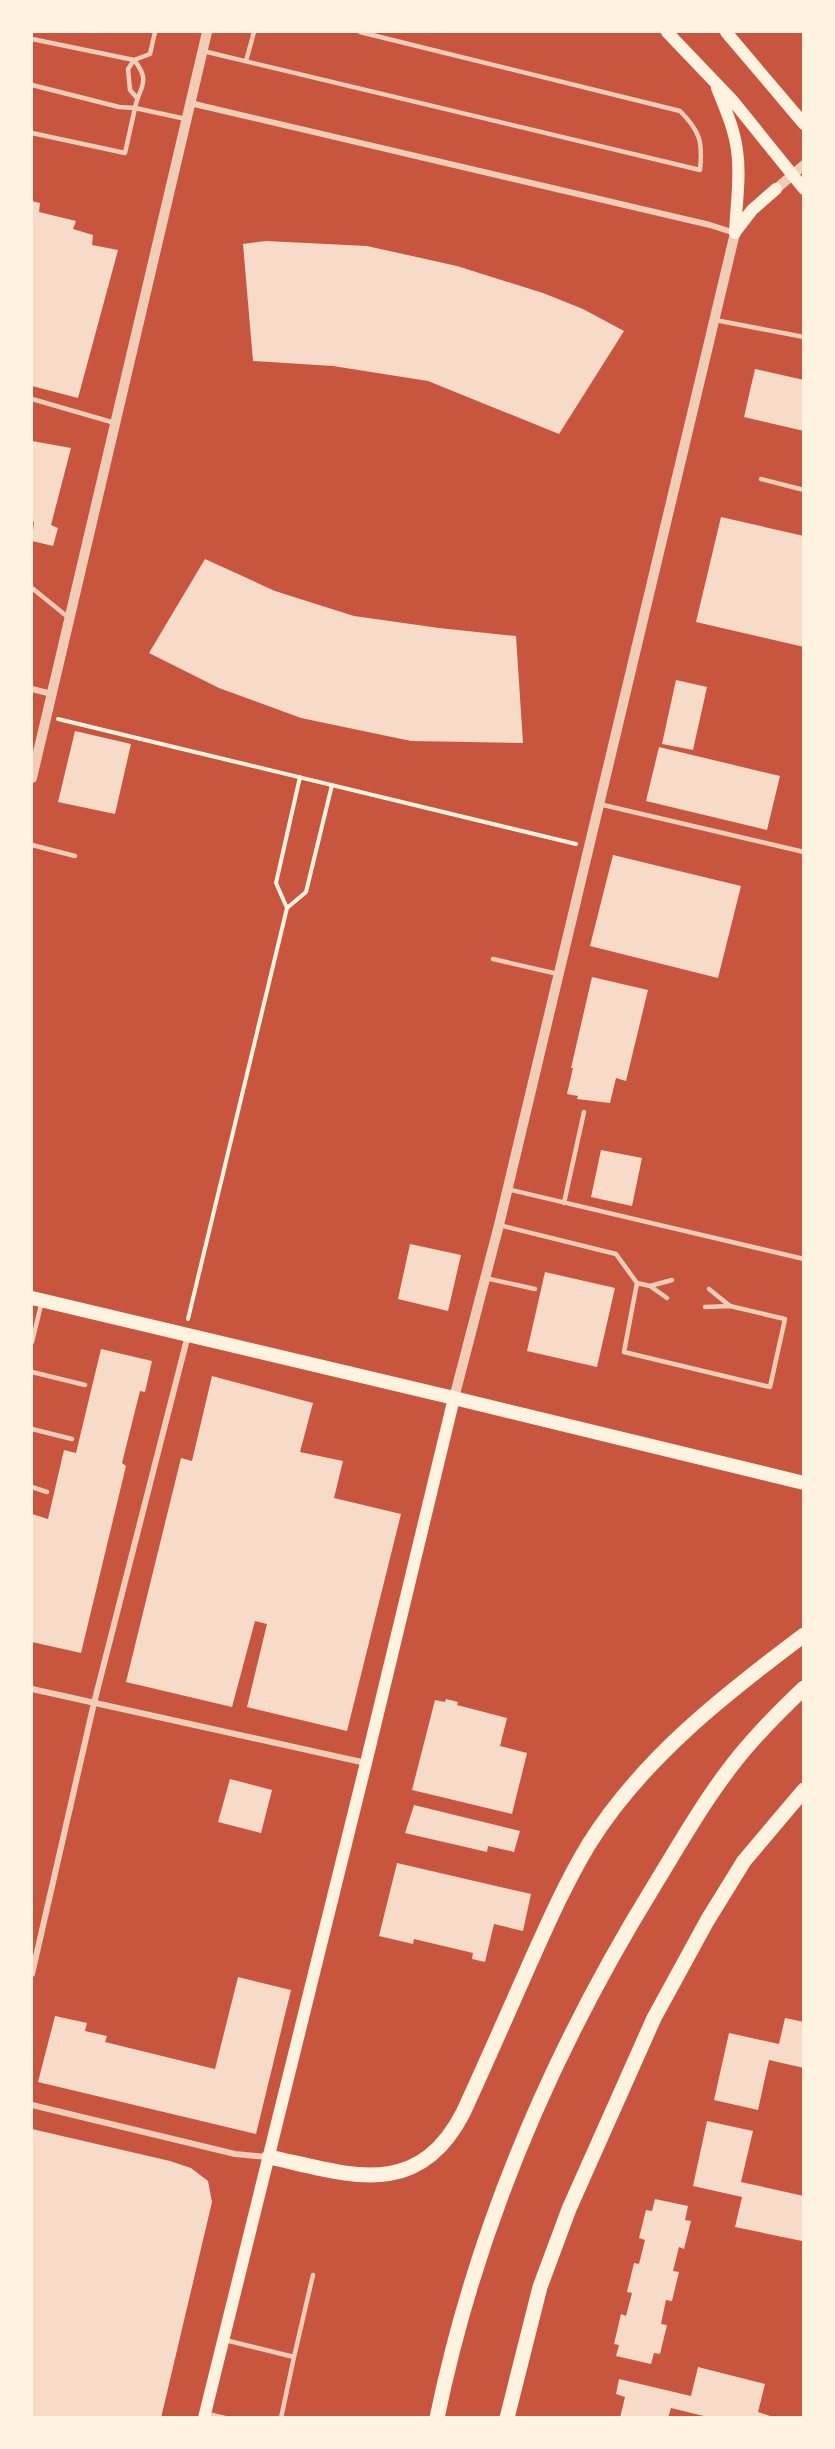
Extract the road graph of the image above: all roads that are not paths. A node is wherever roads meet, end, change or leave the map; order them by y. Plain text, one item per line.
1 (156, 32) edge
2 (207, 32) edge
3 (254, 32) edge
4 (360, 32) edge
5 (667, 32) edge
6 (726, 32) edge
7 (32, 39) edge
8 (203, 51) junction
9 (134, 60) junction
10 (246, 61) junction
11 (714, 79) junction
12 (32, 85) edge
13 (137, 98) junction
14 (190, 103) junction
15 (135, 108) junction
16 (186, 119) junction
17 (804, 124) edge
18 (32, 133) edge
19 (804, 165) edge
20 (792, 175) junction
21 (776, 189) joint
22 (804, 189) edge
23 (735, 233) junction
24 (713, 320) junction
25 (804, 337) edge
26 (32, 399) edge
27 (115, 423) junction
28 (761, 479) dead end
29 (804, 489) edge
30 (32, 588) edge
31 (69, 618) junction
32 (32, 689) edge
33 (51, 694) junction
34 (32, 778) edge
35 (598, 804) junction
36 (32, 845) edge
37 (804, 852) edge
38 (75, 856) dead end
39 (493, 959) dead end
40 (558, 974) junction
41 (584, 1112) dead end
42 (507, 1189) junction
43 (564, 1203) junction
44 (499, 1225) junction
45 (804, 1259) edge
46 (485, 1278) junction
47 (672, 1280) dead end
48 (637, 1283) junction
49 (650, 1286) junction
50 (535, 1289) dead end
51 (709, 1289) dead end
52 (667, 1298) dead end
53 (37, 1299) edge
54 (730, 1306) junction
55 (705, 1307) dead end
56 (186, 1335) junction
57 (32, 1342) edge
58 (32, 1372) edge
59 (85, 1384) dead end
60 (454, 1398) junction
61 (32, 1429) edge
62 (72, 1439) dead end
63 (804, 1483) edge
64 (32, 1487) edge
65 (47, 1492) dead end
66 (804, 1635) edge
67 (804, 1688) edge
68 (32, 1689) edge
69 (94, 1703) junction
70 (366, 1763) junction
71 (804, 1790) edge
72 (32, 1974) edge
73 (32, 2106) edge
74 (269, 2157) junction
75 (313, 2275) dead end
76 (223, 2340) junction
77 (294, 2357) junction
78 (204, 2415) edge
79 (225, 2418) edge
80 (281, 2418) edge
81 (437, 2418) edge
82 (507, 2418) edge

1 - 9 lane
2 - 8 street
3 - 10 lane
4 - 10 lane
5 - 11 main road
6 - 17 main road
7 - 9 lane
8 - 10 lane
8 - 14 street
9 - 13 lane
9 - 13 lane
11 - 20 main road
11 - 23 main road
12 - 15 lane
13 - 15 lane
14 - 16 street
14 - 23 street
15 - 16 lane
15 - 18 lane
16 - 27 street
19 - 20 street
20 - 21 street
20 - 22 main road
21 - 23 main road
23 - 24 street
24 - 25 lane
24 - 35 street
26 - 27 lane
27 - 31 street
28 - 29 lane
30 - 31 lane
31 - 33 street
32 - 33 street
33 - 34 street
35 - 37 lane
35 - 40 street
36 - 38 lane
39 - 40 lane
40 - 42 street
41 - 43 lane
42 - 43 lane
42 - 44 street
43 - 45 lane
44 - 46 street
44 - 48 lane
46 - 50 lane
46 - 60 street
47 - 49 lane
48 - 49 lane
48 - 54 lane
49 - 52 lane
51 - 54 lane
53 - 56 main road
53 - 57 lane
54 - 55 lane
56 - 60 main road
56 - 69 street
58 - 59 lane
60 - 63 main road
60 - 70 main road
61 - 62 lane
64 - 65 lane
66 - 74 highway
67 - 81 highway
68 - 69 street
69 - 70 street
69 - 72 street
70 - 74 main road
71 - 82 highway
73 - 74 street
74 - 76 main road
75 - 77 lane
76 - 77 lane
76 - 78 main road
77 - 80 lane
78 - 79 lane

